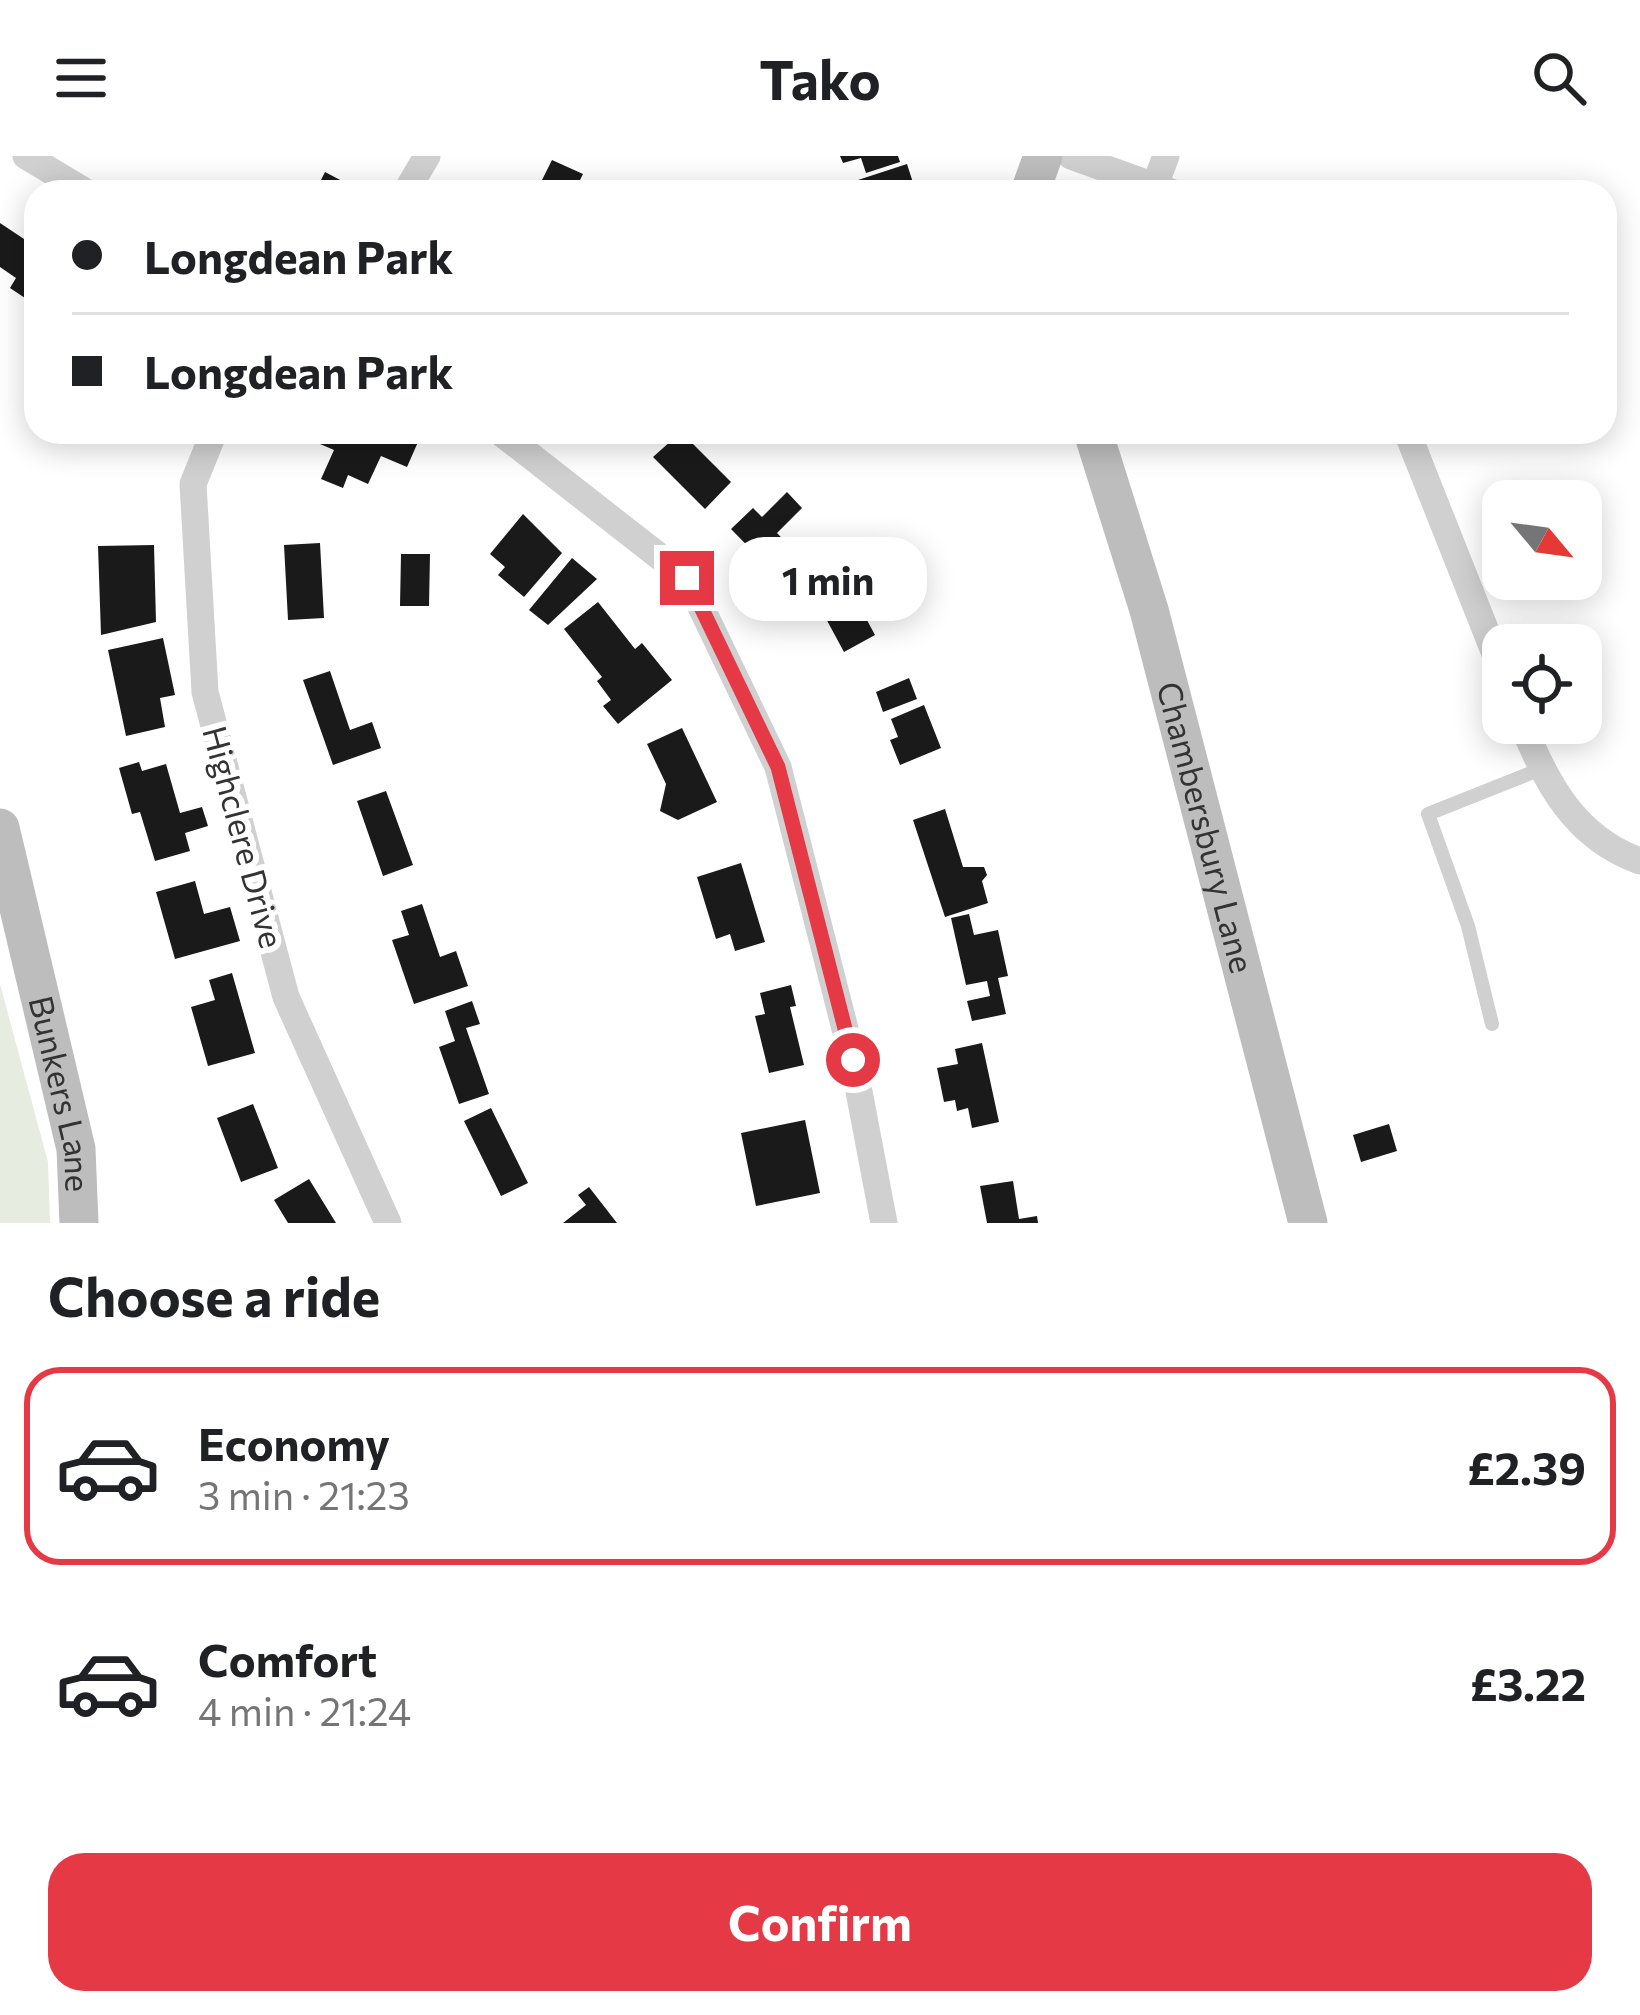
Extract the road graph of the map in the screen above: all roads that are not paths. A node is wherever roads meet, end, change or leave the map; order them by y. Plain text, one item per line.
1 (26, 156) edge
2 (1071, 156) edge
3 (66, 180) edge
4 (1138, 180) edge
5 (209, 444) edge
6 (515, 444) edge
7 (1098, 444) edge
8 (1412, 444) edge
9 (1483, 624) edge
10 (1530, 744) edge
11 (1540, 769) junction
12 (0, 828) edge
13 (1640, 861) edge
14 (1492, 1024) dead end
15 (79, 1223) edge
16 (388, 1223) edge
17 (884, 1223) edge
18 (1308, 1223) edge

1 - 3 street
2 - 4 street
5 - 16 street, Highclere Drive
6 - 17 street
7 - 18 street, Chambersbury Lane
8 - 9 street
10 - 11 street
11 - 13 street
11 - 14 lane
12 - 15 street, Bunkers Lane

